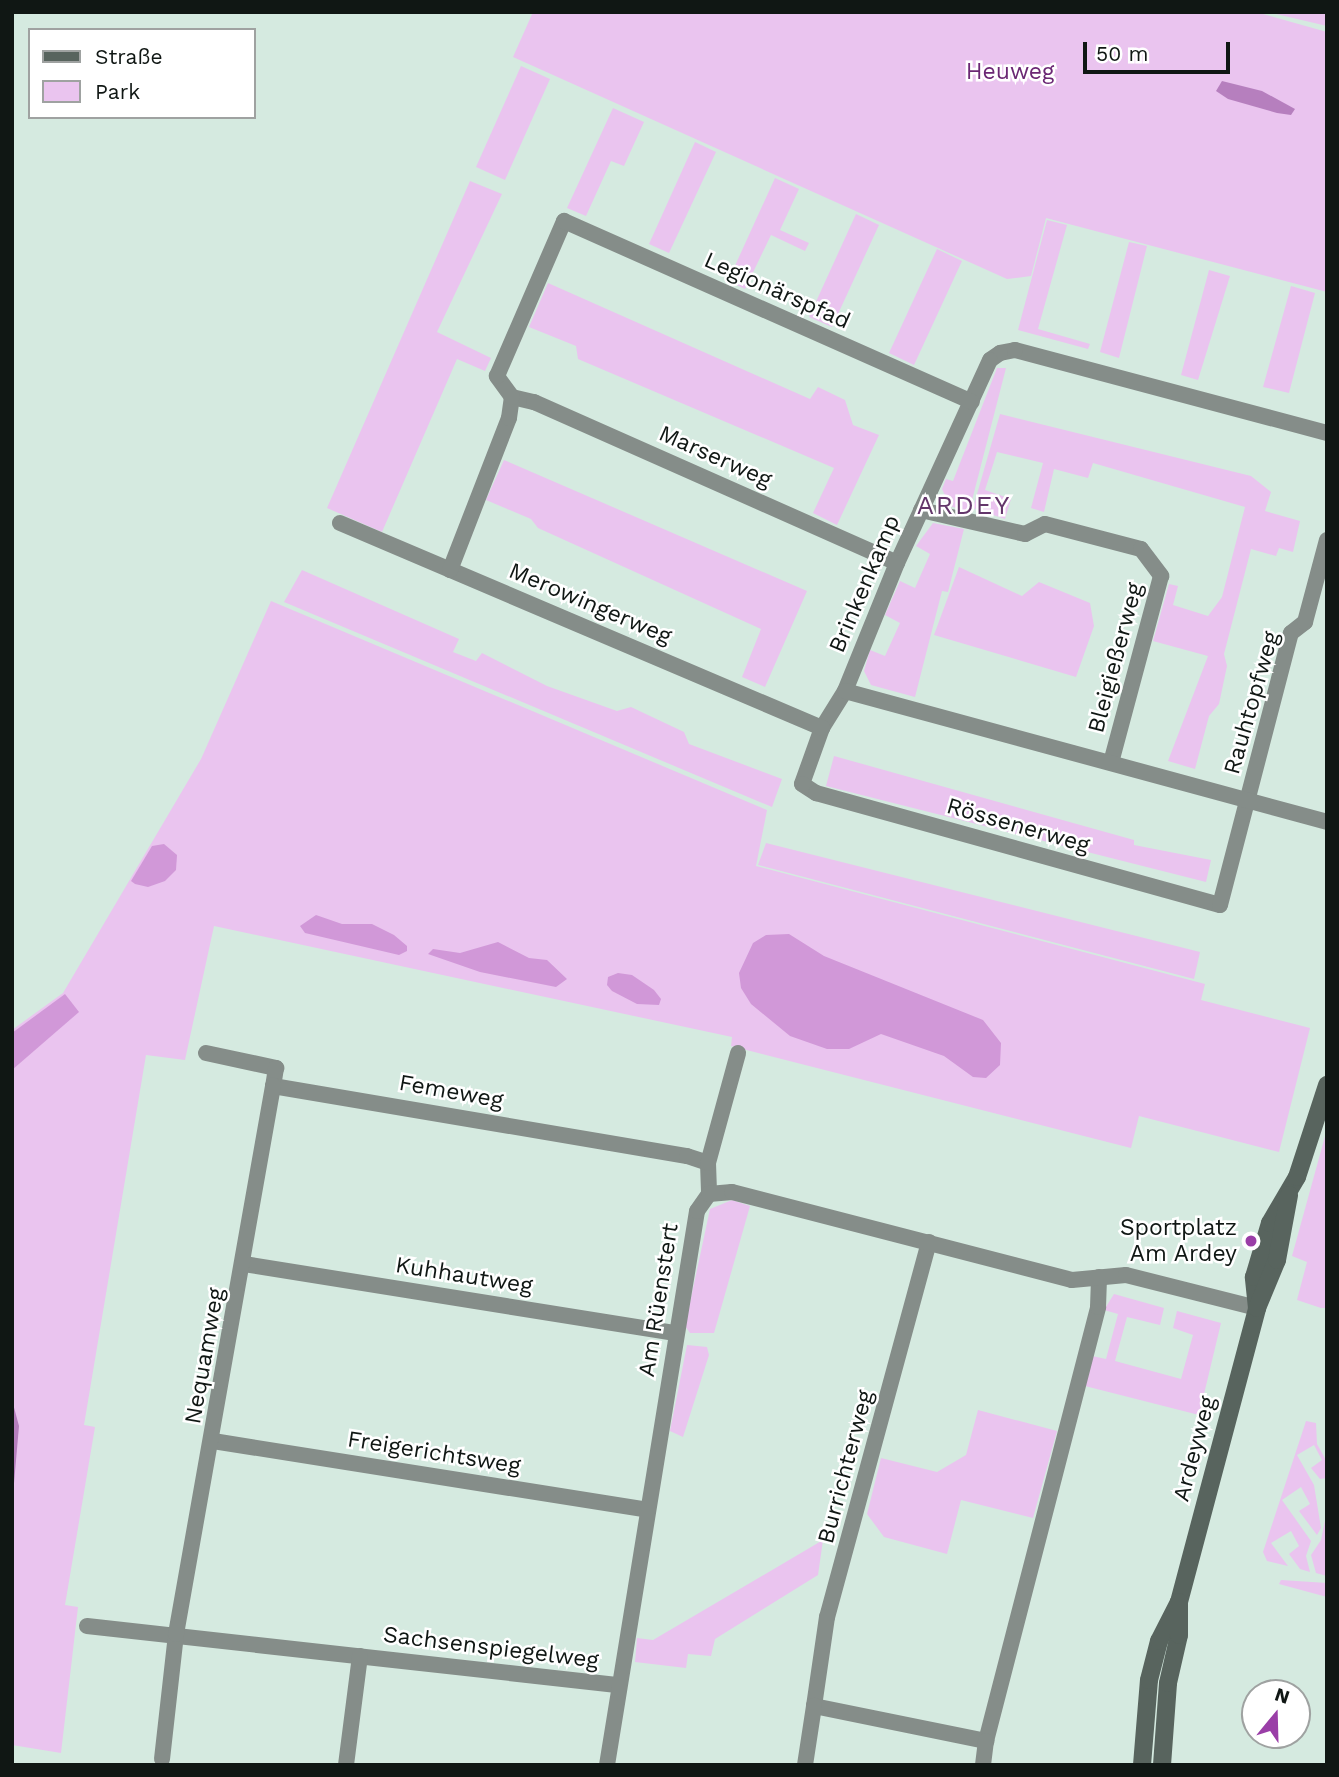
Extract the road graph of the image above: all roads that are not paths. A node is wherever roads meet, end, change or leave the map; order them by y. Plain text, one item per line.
1 (512, 397) junction
2 (972, 402) junction
3 (1327, 432) edge
4 (921, 510) junction
5 (340, 523) dead end
6 (1327, 540) edge
7 (897, 563) junction
8 (450, 569) junction
9 (845, 691) junction
10 (822, 728) junction
11 (1111, 762) junction
12 (1249, 801) junction
13 (1327, 822) edge
14 (206, 1053) dead end
15 (738, 1053) dead end
16 (1327, 1085) edge
17 (273, 1086) junction
18 (708, 1163) junction
19 (709, 1194) junction
20 (929, 1242) junction
21 (244, 1264) junction
22 (1099, 1277) junction
23 (1257, 1308) junction
24 (676, 1333) junction
25 (213, 1441) junction
26 (647, 1510) junction
27 (1179, 1602) junction
28 (87, 1626) dead end
29 (176, 1634) junction
30 (360, 1656) junction
31 (617, 1685) junction
32 (814, 1706) junction
33 (986, 1741) junction
34 (162, 1759) dead end
35 (346, 1765) edge
36 (607, 1765) edge
37 (805, 1765) edge
38 (983, 1765) edge
39 (1142, 1765) edge
40 (1162, 1765) edge

1 - 2 street, Legionärspfad
1 - 7 street, Marserweg
1 - 8 street
2 - 3 street, Brinkenkamp
2 - 4 street, Brinkenkamp
4 - 7 street, Brinkenkamp
4 - 11 street, Bleigießerweg
5 - 8 street, Merowingerweg
6 - 12 street, Rauhtopfweg
7 - 9 street, Brinkenkamp
8 - 10 street, Merowingerweg
9 - 10 street, Rössenerweg
9 - 11 street, Brinkenkamp
10 - 12 street, Rössenerweg
11 - 12 street, Brinkenkamp
12 - 13 street, Brinkenkamp
14 - 17 street
15 - 18 street
16 - 23 main road, Ardeyweg
17 - 18 street, Femeweg
17 - 21 street, Nequamweg
18 - 19 street
19 - 20 street
19 - 24 street, Am Rüenstert
20 - 22 street
20 - 32 street, Burrichterweg
21 - 24 street, Kuhhautweg
21 - 25 street, Nequamweg
22 - 23 street
22 - 33 street
23 - 27 main road, Ardeyweg
24 - 26 street, Am Rüenstert
25 - 26 street, Freigerichtsweg
25 - 29 street, Nequamweg
26 - 31 street, Am Rüenstert
27 - 39 main road, Ardeyweg
27 - 40 main road, Ardeyweg
28 - 29 street, Sachsenspiegelweg
29 - 30 street, Sachsenspiegelweg
29 - 34 street
30 - 31 street, Sachsenspiegelweg
30 - 35 street, Sachsenspiegelweg
31 - 36 street, Am Rüenstert
32 - 33 street
32 - 37 street, Burrichterweg
33 - 38 street

